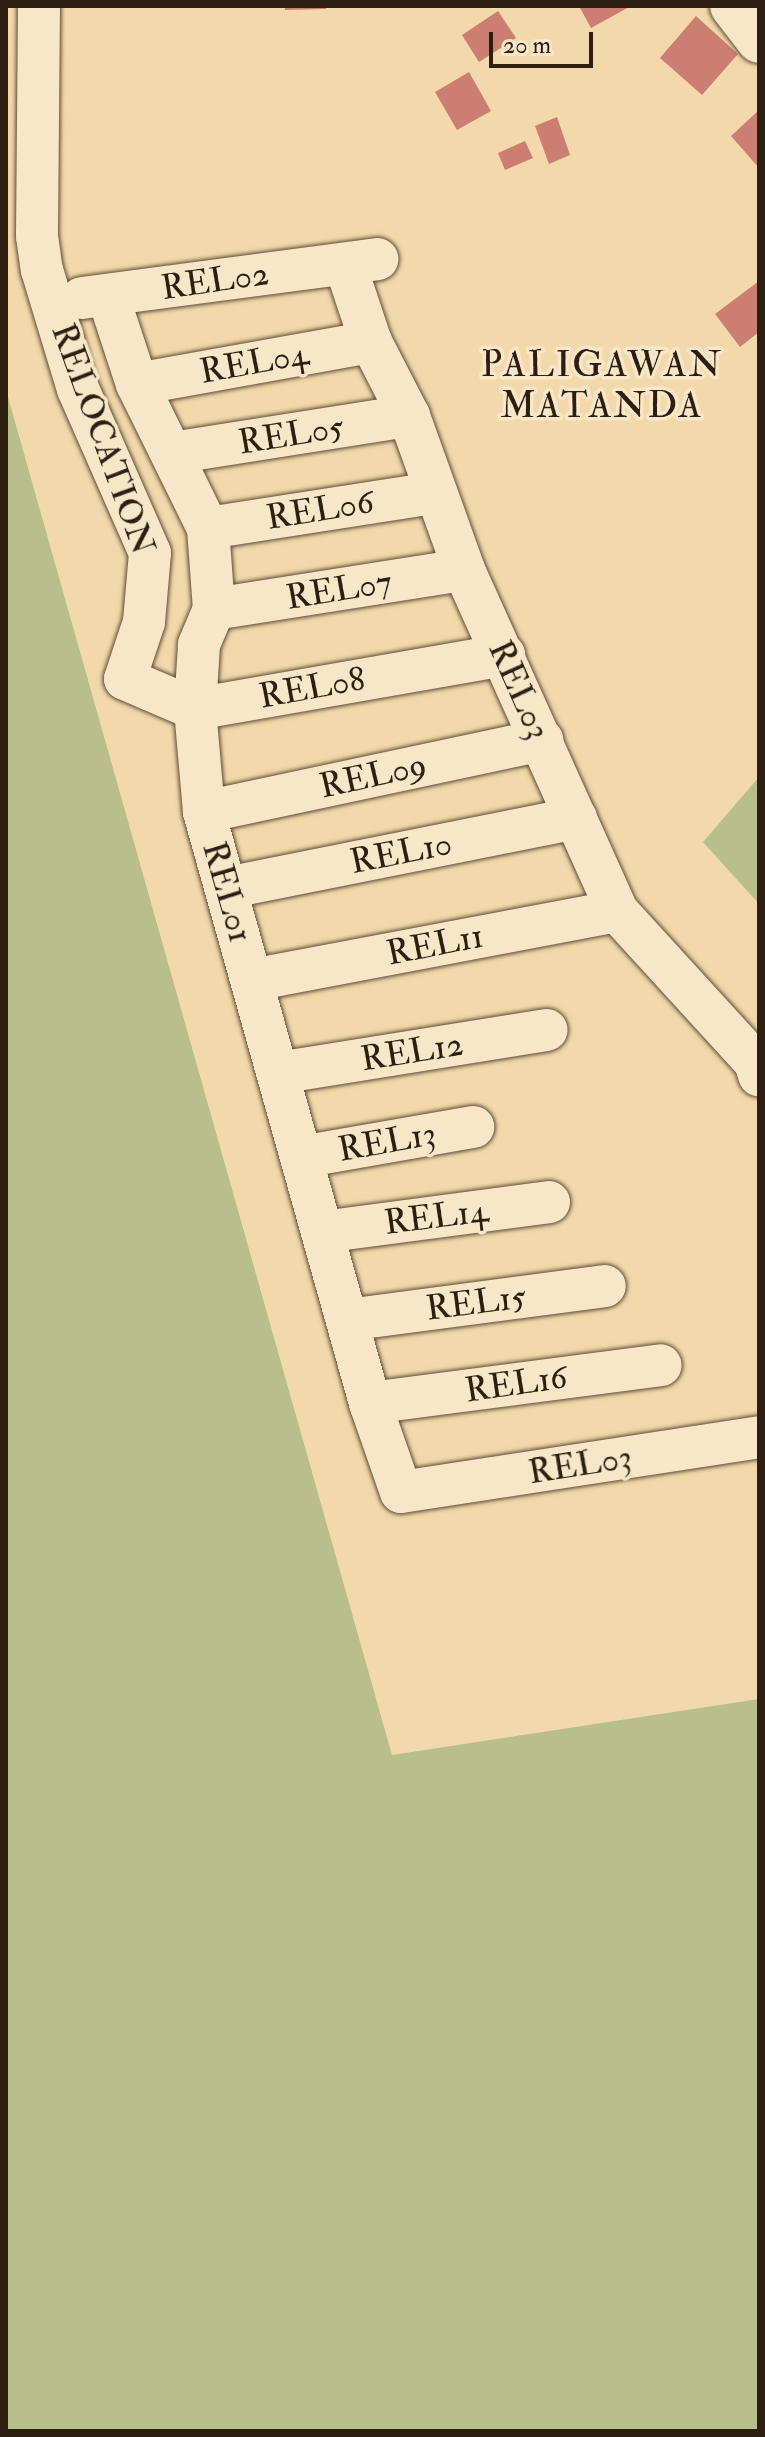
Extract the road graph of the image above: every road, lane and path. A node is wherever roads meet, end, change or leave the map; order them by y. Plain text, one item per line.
1 (39, 6) edge
2 (732, 6) edge
3 (759, 41) edge
4 (361, 262) joint
5 (108, 296) junction
6 (53, 300) junction
7 (371, 342) junction
8 (137, 384) junction
9 (409, 416) junction
10 (172, 453) junction
11 (433, 493) junction
12 (208, 528) junction
13 (464, 570) junction
14 (214, 609) junction
15 (504, 655) junction
16 (195, 709) junction
17 (542, 740) junction
18 (204, 812) junction
19 (576, 818) junction
20 (226, 888) junction
21 (617, 911) junction
22 (252, 980) junction
23 (547, 1030) dead end
24 (278, 1073) junction
25 (759, 1075) edge
26 (473, 1127) dead end
27 (301, 1157) junction
28 (549, 1202) dead end
29 (322, 1232) junction
30 (605, 1286) dead end
31 (347, 1320) junction
32 (661, 1365) dead end
33 (370, 1403) junction
34 (759, 1437) edge
35 (401, 1492) joint

1 - 6 street, RELOCATION
2 - 3 street
4 - 5 street, REL02
4 - 7 street, REL03
5 - 6 street, REL02
5 - 8 street, REL01
6 - 16 street, RELOCATION
7 - 8 street, REL04
7 - 9 street, REL03
8 - 10 street, REL01
9 - 10 street, REL05
9 - 11 street, REL03
10 - 12 street, REL01
11 - 12 street, REL06
11 - 13 street, REL03
12 - 14 street, REL01
13 - 14 street, REL07
13 - 15 street, REL03
14 - 16 street, REL01
15 - 16 street, REL08
15 - 17 street, REL03
16 - 18 street, REL01
17 - 18 street, REL09
17 - 19 street, REL03
18 - 20 street, REL01
19 - 20 street, REL10
19 - 21 street, REL03
20 - 22 street, REL01
21 - 22 street, REL11
21 - 25 street, REL03
22 - 24 street, REL01
23 - 24 street, REL12
24 - 27 street, REL01
26 - 27 street, REL13
27 - 29 street, REL01
28 - 29 street, REL14
29 - 31 street, REL01
30 - 31 street, REL15
31 - 33 street, REL01
32 - 33 street, REL16
33 - 35 street, REL01
34 - 35 street, REL03

